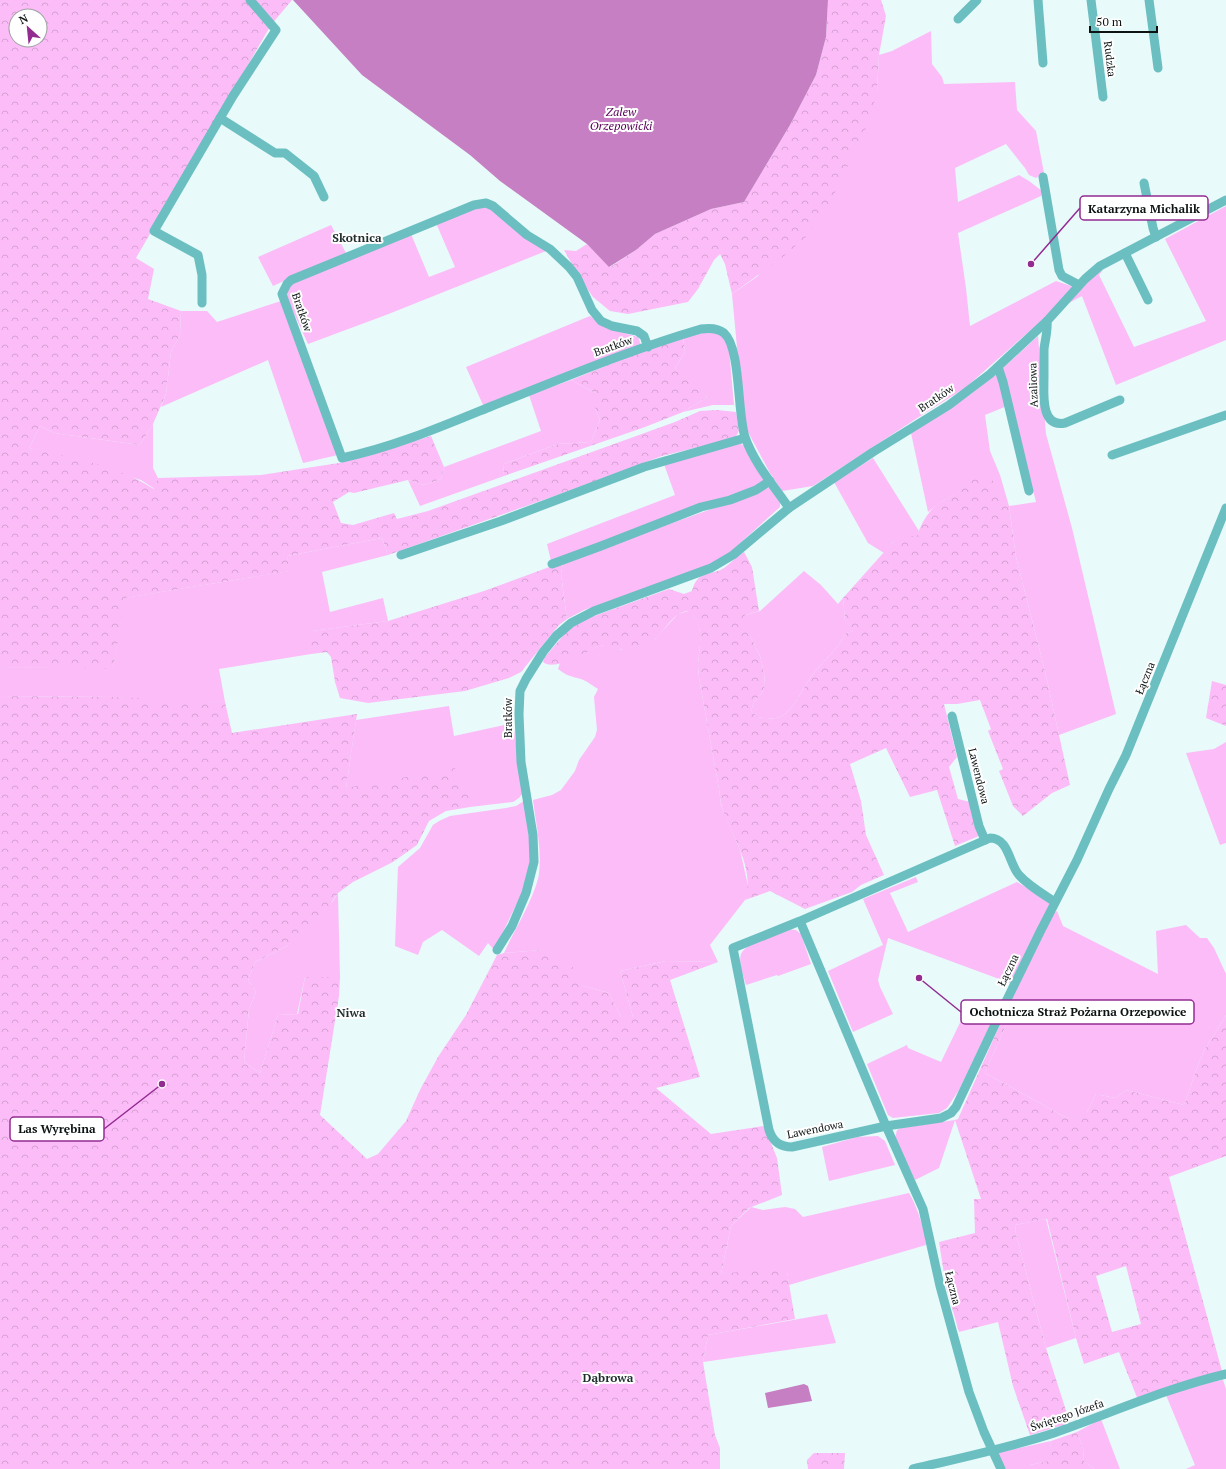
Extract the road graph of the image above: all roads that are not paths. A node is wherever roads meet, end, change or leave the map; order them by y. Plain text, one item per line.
1 (250, 0) edge
2 (977, 0) edge
3 (1038, 0) edge
4 (1091, 0) edge
5 (1149, 0) edge
6 (958, 19) dead end
7 (1043, 63) dead end
8 (1158, 68) dead end
9 (1103, 97) dead end
10 (220, 118) junction
11 (1043, 177) dead end
12 (1144, 183) dead end
13 (324, 197) dead end
14 (1226, 200) edge
15 (1156, 237) junction
16 (1125, 253) junction
17 (1079, 285) junction
18 (1148, 300) dead end
19 (202, 303) dead end
20 (1047, 321) junction
21 (648, 347) junction
22 (998, 367) junction
23 (1120, 400) dead end
24 (1226, 415) edge
25 (745, 438) junction
26 (1112, 454) dead end
27 (770, 481) junction
28 (1029, 491) dead end
29 (789, 508) junction
30 (1226, 508) edge
31 (401, 555) dead end
32 (552, 564) dead end
33 (952, 716) dead end
34 (985, 840) junction
35 (1055, 902) junction
36 (800, 921) junction
37 (498, 950) dead end
38 (886, 1126) junction
39 (1226, 1374) edge
40 (992, 1450) junction
41 (913, 1469) edge
42 (1001, 1469) edge

1 - 10 street
2 - 6 street
3 - 7 street
4 - 9 street, Rudzka
5 - 8 street
10 - 13 street
10 - 19 street
11 - 17 street
12 - 15 street
14 - 15 street, Bratków
15 - 16 street, Bratków
16 - 17 street, Bratków
16 - 18 street
17 - 20 street, Bratków
20 - 22 street, Bratków
20 - 23 street, Azaliowa
21 - 21 street, Bratków
21 - 25 street, Bratków
22 - 28 street
22 - 29 street, Bratków
24 - 26 street
25 - 27 street, Bratków
25 - 31 street
27 - 29 street, Bratków
27 - 32 street
29 - 37 street, Bratków
30 - 35 street, Łączna
33 - 34 street, Lawendowa
34 - 35 street
34 - 36 street, Lawendowa
35 - 38 street, Łączna
36 - 38 street
36 - 38 street, Lawendowa
38 - 40 street, Łączna
39 - 40 street, Świętego Józefa
40 - 41 street, Świętego Józefa
40 - 42 street, Łączna

